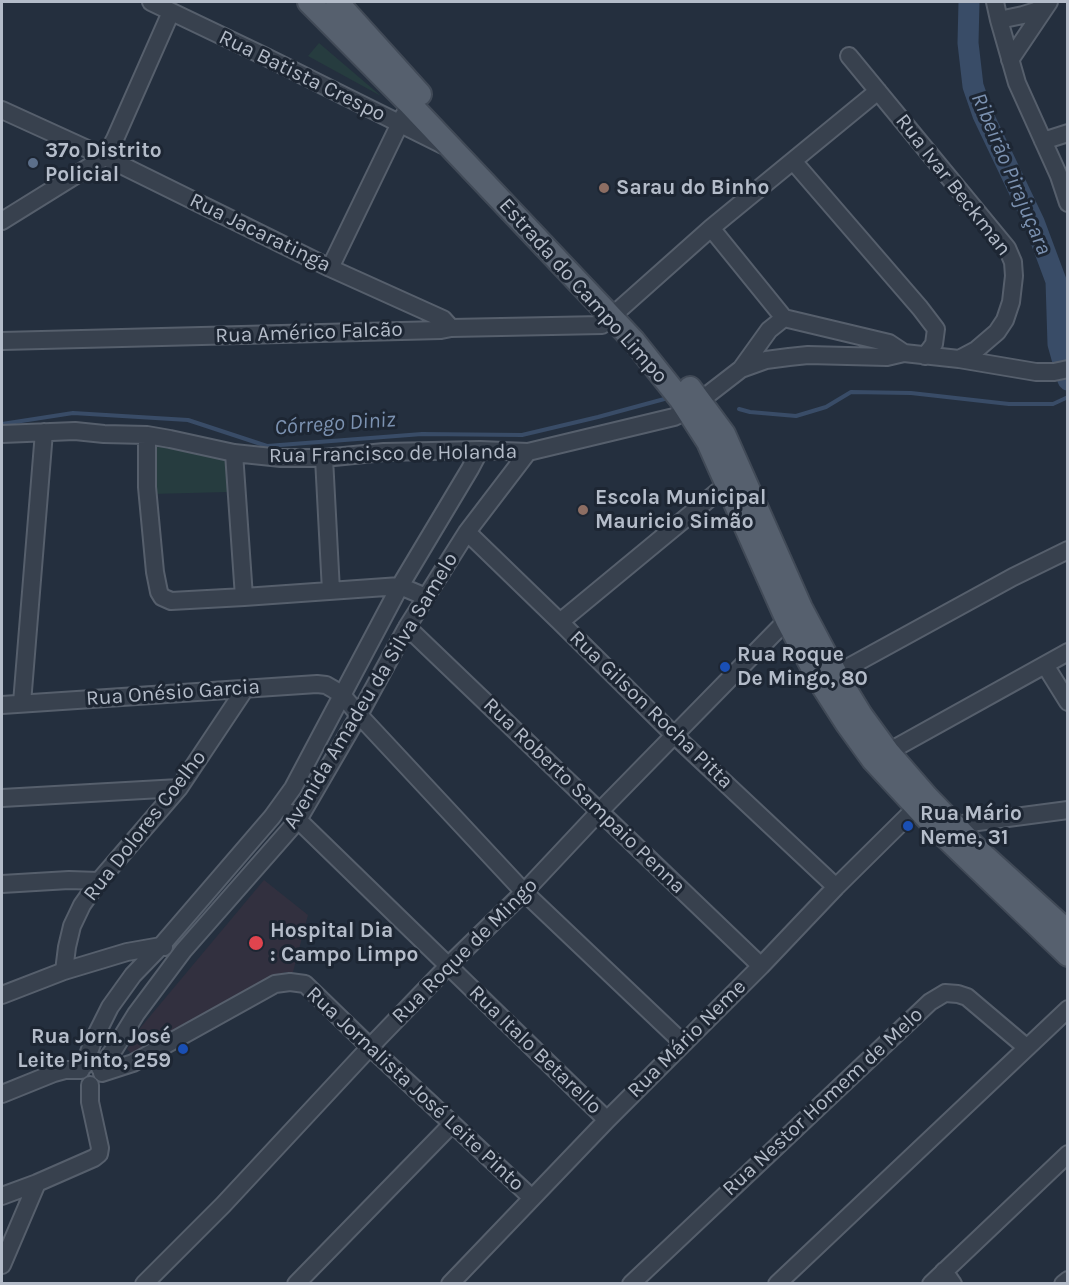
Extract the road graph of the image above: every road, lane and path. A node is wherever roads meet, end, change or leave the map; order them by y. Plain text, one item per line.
1 (151, 2) edge
2 (309, 2) edge
3 (337, 2) edge
4 (995, 2) edge
5 (1048, 2) edge
6 (171, 12) junction
7 (999, 20) junction
8 (849, 56) dead end
9 (1010, 60) junction
10 (878, 91) junction
11 (2, 110) edge
12 (404, 113) junction
13 (1068, 133) edge
14 (1044, 141) junction
15 (105, 157) junction
16 (794, 161) junction
17 (1068, 161) edge
18 (1059, 176) junction
19 (1068, 203) edge
20 (2, 221) edge
21 (711, 228) junction
22 (330, 268) junction
23 (618, 311) junction
24 (784, 318) junction
25 (451, 328) junction
26 (2, 341) edge
27 (904, 352) junction
28 (925, 356) junction
29 (958, 359) junction
30 (741, 369) junction
31 (1061, 371) edge
32 (694, 405) junction
33 (44, 432) junction
34 (2, 434) edge
35 (147, 435) junction
36 (480, 450) junction
37 (528, 452) junction
38 (234, 453) junction
39 (324, 458) junction
40 (727, 484) junction
41 (467, 532) junction
42 (1068, 550) edge
43 (400, 586) junction
44 (331, 591) junction
45 (244, 597) junction
46 (426, 597) junction
47 (788, 620) junction
48 (560, 622) junction
49 (407, 627) junction
50 (1068, 652) edge
51 (1046, 664) junction
52 (836, 674) junction
53 (246, 689) junction
54 (342, 695) junction
55 (1068, 702) edge
56 (22, 703) junction
57 (2, 705) edge
58 (359, 715) junction
59 (674, 735) junction
60 (888, 752) junction
61 (179, 788) junction
62 (2, 798) edge
63 (921, 802) junction
64 (282, 805) junction
65 (1068, 810) edge
66 (600, 811) junction
67 (298, 820) junction
68 (955, 825) junction
69 (99, 881) junction
70 (2, 884) edge
71 (836, 887) junction
72 (524, 892) junction
73 (1068, 932) edge
74 (161, 946) junction
75 (183, 951) junction
76 (1068, 955) edge
77 (448, 966) junction
78 (761, 966) junction
79 (64, 971) junction
80 (2, 995) edge
81 (1068, 1009) edge
82 (683, 1042) junction
83 (370, 1047) junction
84 (1026, 1047) junction
85 (115, 1048) junction
86 (133, 1063) junction
87 (91, 1072) junction
88 (2, 1094) edge
89 (607, 1120) junction
90 (452, 1124) junction
91 (1068, 1154) edge
92 (37, 1183) junction
93 (2, 1196) edge
94 (532, 1198) junction
95 (2, 1264) edge
96 (948, 1277) edge
97 (1068, 1280) edge
98 (144, 1284) edge
99 (296, 1284) edge
100 (450, 1284) edge
101 (631, 1284) edge
102 (777, 1284) edge
103 (931, 1284) edge
104 (1063, 1284) edge

1 - 6 street, Rua Batista Crespo
2 - 12 main road, Estrada do Campo Limpo
3 - 23 main road, Estrada do Campo Limpo
4 - 7 street
5 - 7 street
5 - 9 street
6 - 12 street, Rua Batista Crespo
6 - 15 street
7 - 9 street
8 - 10 street, Rua Ivar Beckman
9 - 14 street
10 - 16 street
10 - 29 street, Rua Ivar Beckman
11 - 15 street, Rua Jacaratinga
12 - 22 street
12 - 23 main road, Estrada do Campo Limpo
13 - 14 street
14 - 18 street
15 - 20 street
15 - 22 street, Rua Jacaratinga
16 - 21 street
16 - 28 street
17 - 18 street
18 - 19 street
21 - 23 street
21 - 24 street
22 - 25 street, Rua Jacaratinga
23 - 25 street, Rua Américo Falcão
23 - 32 main road, Estrada do Campo Limpo
24 - 27 street
24 - 30 street
25 - 26 street, Rua Américo Falcão
27 - 28 street
27 - 30 street
28 - 29 street
29 - 31 street
30 - 32 street
32 - 37 street, Rua Francisco de Holanda
32 - 40 main road, Estrada do Campo Limpo
32 - 52 main road, Estrada do Campo Limpo
33 - 34 street, Rua Francisco de Holanda
33 - 35 street, Rua Francisco de Holanda
33 - 56 street
35 - 38 street, Rua Francisco de Holanda
35 - 45 street
36 - 37 street, Rua Francisco de Holanda
36 - 39 street, Rua Francisco de Holanda
36 - 43 street, Avenida Amadeu da Silva Samelo
37 - 41 street, Avenida Amadeu da Silva Samelo
38 - 39 street, Rua Francisco de Holanda
38 - 45 street
39 - 44 street
40 - 47 main road, Estrada do Campo Limpo
40 - 48 street
41 - 46 street, Avenida Amadeu da Silva Samelo
41 - 48 street, Rua Gilson Rocha Pitta
42 - 52 street
43 - 44 street
43 - 46 street
43 - 54 street, Avenida Amadeu da Silva Samelo
44 - 45 street
46 - 49 street, Avenida Amadeu da Silva Samelo
47 - 59 street, Rua Roque de Mingo
47 - 63 main road, Estrada do Campo Limpo
48 - 59 street, Rua Gilson Rocha Pitta
49 - 58 street, Avenida Amadeu da Silva Samelo
49 - 66 street, Rua Roberto Sampaio Penna
50 - 51 street
51 - 55 street
51 - 60 street
52 - 60 main road, Estrada do Campo Limpo
53 - 54 street, Rua Onésio Garcia
53 - 56 street, Rua Onésio Garcia
53 - 61 street, Rua Dolores Coelho
54 - 58 street
54 - 64 street, Avenida Amadeu da Silva Samelo
56 - 57 street, Rua Onésio Garcia
58 - 67 street, Avenida Amadeu da Silva Samelo
58 - 72 street
59 - 66 street, Rua Roque de Mingo
59 - 71 street, Rua Gilson Rocha Pitta
60 - 63 main road, Estrada do Campo Limpo
61 - 62 street
61 - 69 street, Rua Dolores Coelho
63 - 68 main road, Estrada do Campo Limpo
63 - 71 street, Rua Mário Neme
63 - 76 main road, Estrada do Campo Limpo
64 - 67 street, Rua Italo Betarello
64 - 74 street, Avenida Amadeu da Silva Samelo
65 - 68 street
66 - 72 street, Rua Roque de Mingo
66 - 78 street, Rua Roberto Sampaio Penna
67 - 75 street, Avenida Amadeu da Silva Samelo
67 - 77 street, Rua Italo Betarello
68 - 73 main road, Estrada do Campo Limpo
69 - 70 street
69 - 79 street, Rua Dolores Coelho
71 - 78 street, Rua Mário Neme
72 - 77 street, Rua Roque de Mingo
72 - 82 street
74 - 75 street
74 - 79 street
74 - 87 street, Avenida Amadeu da Silva Samelo
75 - 85 street, Avenida Amadeu da Silva Samelo
77 - 83 street, Rua Roque de Mingo
77 - 89 street, Rua Italo Betarello
78 - 82 street, Rua Mário Neme
79 - 80 street
81 - 84 street
82 - 89 street, Rua Mário Neme
83 - 86 street, Rua Jornalista José Leite Pinto
83 - 90 street, Rua Jornalista José Leite Pinto
83 - 98 street, Rua Roque de Mingo
84 - 101 street, Rua Nestor Homem de Melo
84 - 102 street
85 - 86 street
85 - 87 street, Avenida Amadeu da Silva Samelo
86 - 87 street, Rua Jornalista José Leite Pinto
87 - 88 street, Rua Jornalista José Leite Pinto
87 - 92 street, Avenida Amadeu da Silva Samelo
89 - 94 street, Rua Mário Neme
90 - 94 street, Rua Jornalista José Leite Pinto
90 - 99 street
91 - 96 street
92 - 93 street
92 - 95 street
94 - 100 street, Rua Mário Neme
96 - 103 street
97 - 104 street

